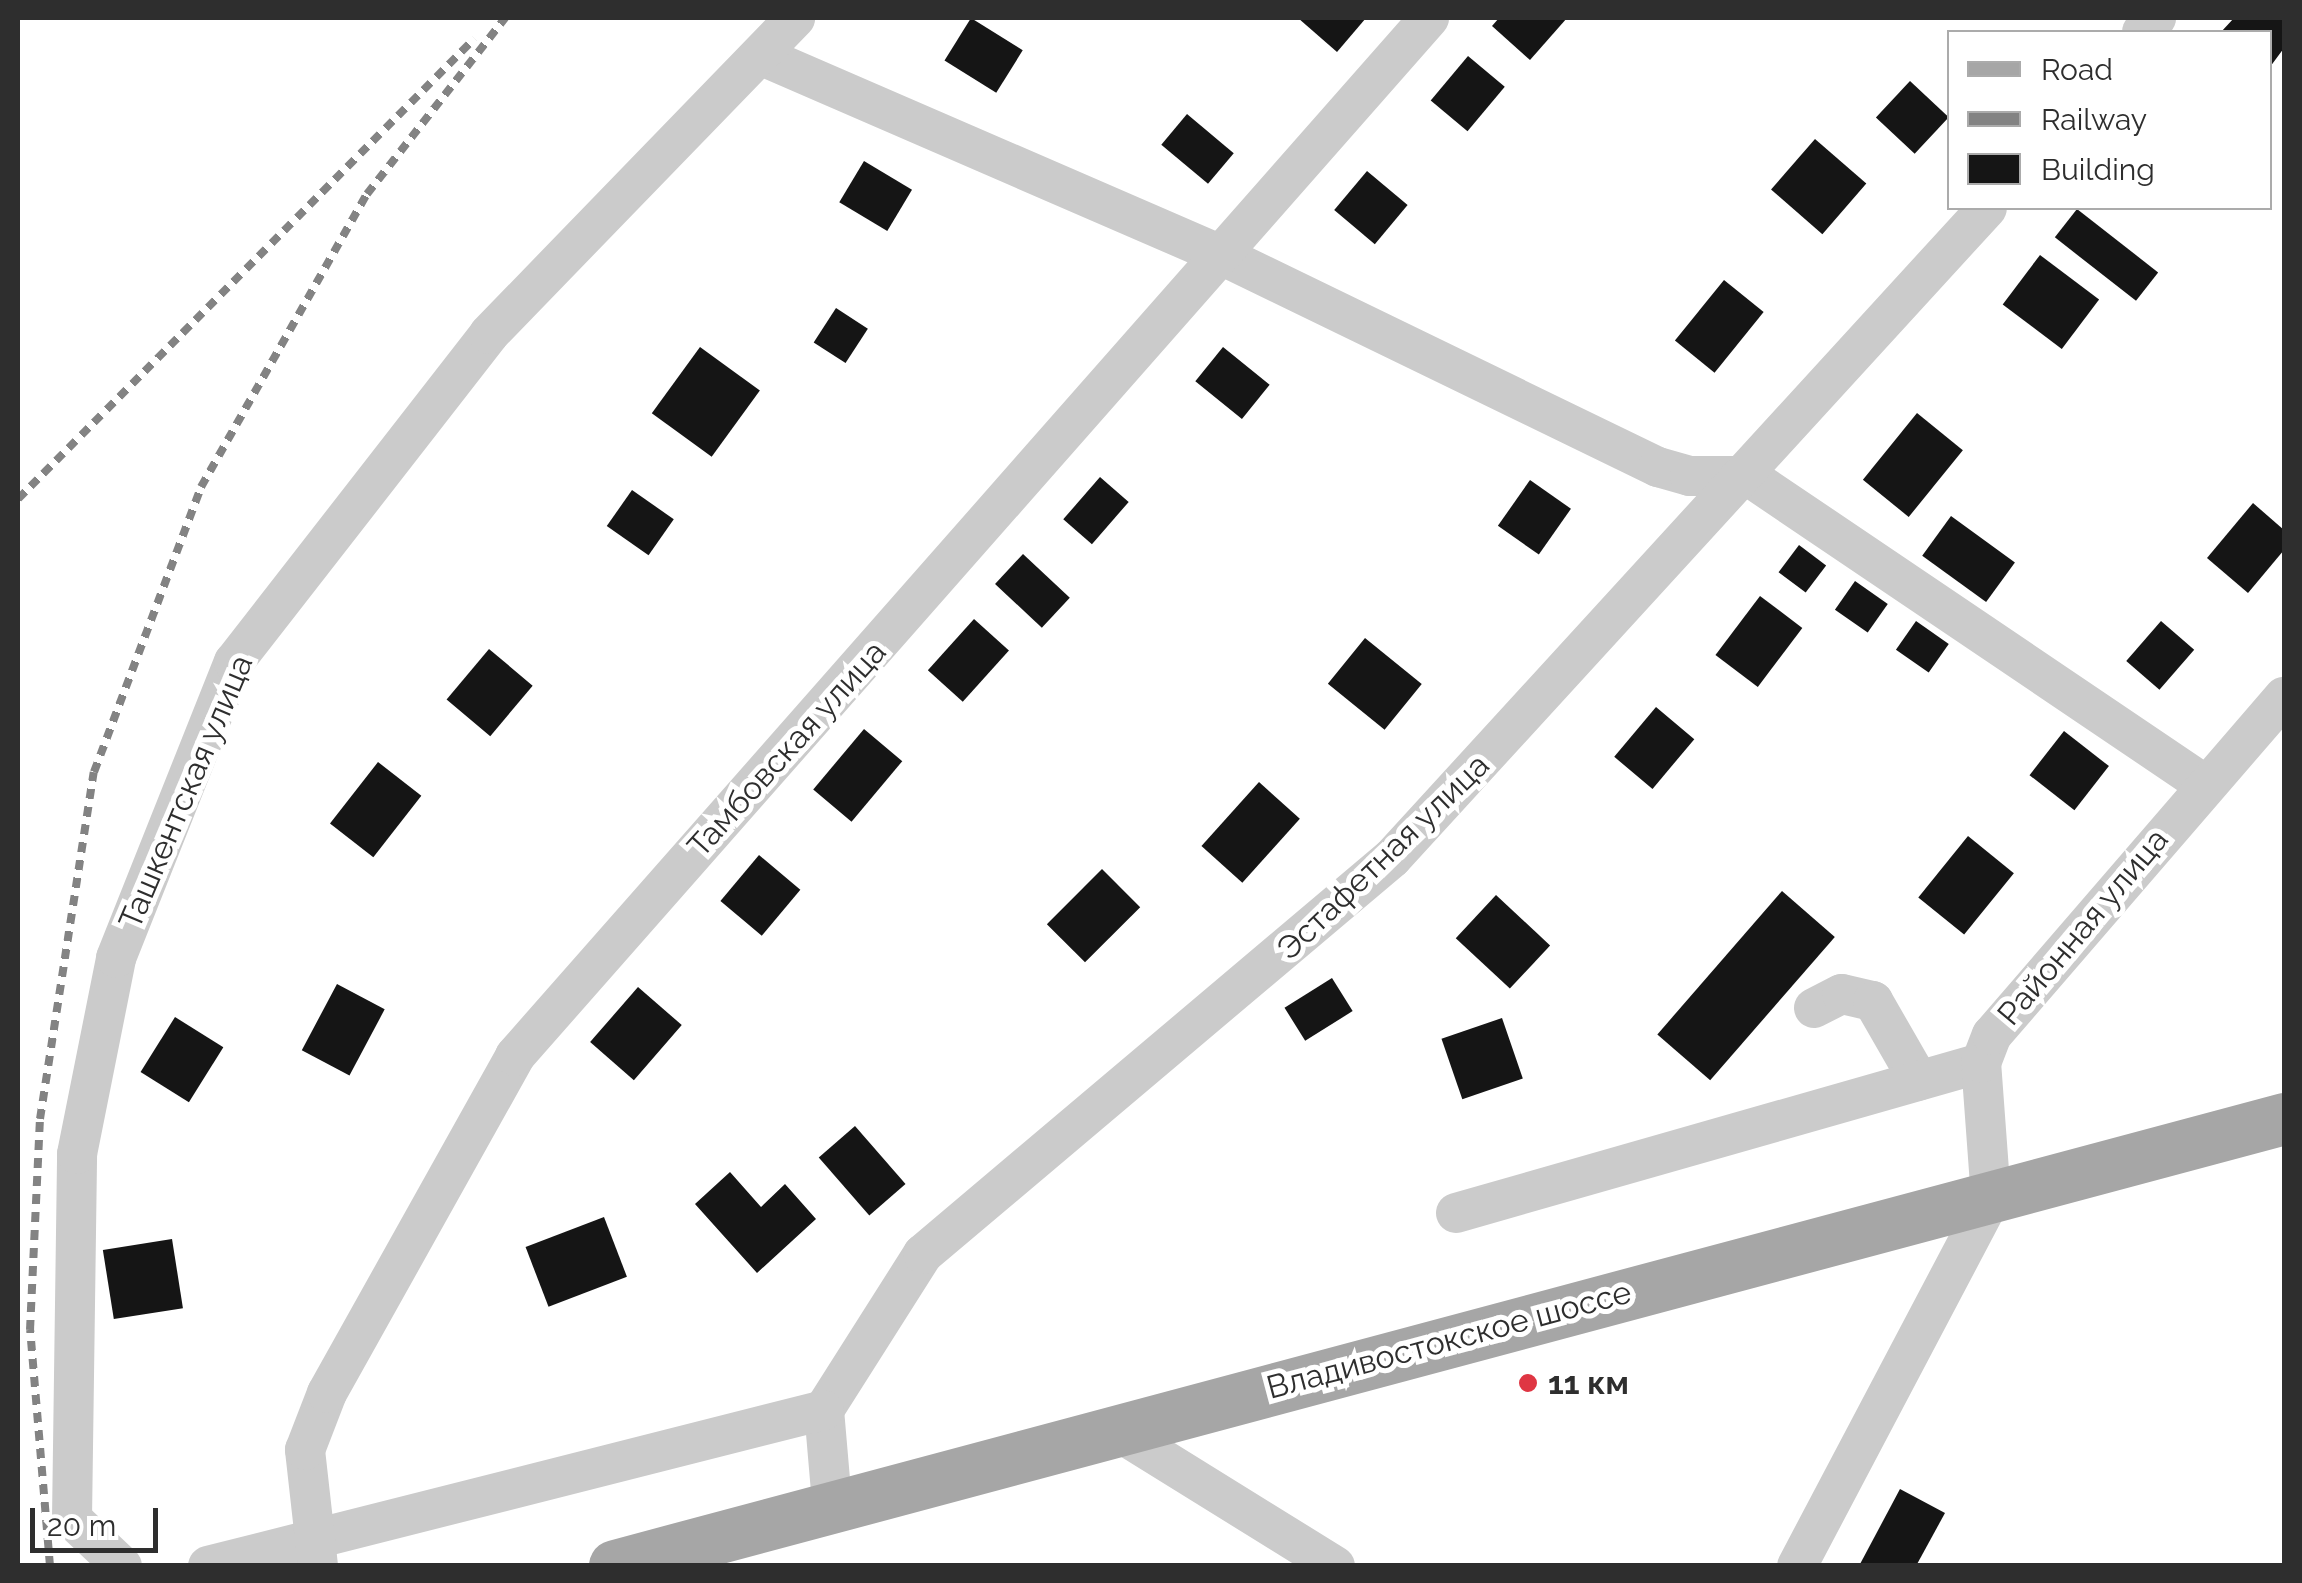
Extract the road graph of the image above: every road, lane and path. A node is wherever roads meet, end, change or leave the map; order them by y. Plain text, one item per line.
1 (795, 18) edge
2 (1429, 18) edge
3 (762, 56) junction
4 (1985, 210) edge
5 (1221, 255) junction
6 (1748, 476) junction
7 (2284, 697) edge
8 (2204, 784) junction
9 (1814, 1008) dead end
10 (1981, 1063) junction
11 (1919, 1081) junction
12 (2284, 1119) edge
13 (1991, 1198) junction
14 (1456, 1213) dead end
15 (824, 1410) junction
16 (1114, 1429) junction
17 (832, 1503) junction
18 (315, 1553) edge
19 (122, 1566) edge
20 (208, 1566) edge
21 (616, 1566) edge
22 (1335, 1566) edge
23 (1797, 1566) edge

1 - 3 street, Ташкентская улица
2 - 5 street, Тамбовская улица
3 - 5 street
3 - 19 street, Ташкентская улица
4 - 6 street, Эстафетная улица
5 - 6 street
5 - 18 street, Тамбовская улица
6 - 8 street
6 - 15 street, Эстафетная улица
7 - 8 street, Районная улица
8 - 10 street, Районная улица
9 - 11 street
10 - 11 street
10 - 13 street, Районная улица
11 - 14 street
12 - 13 main road, Владивостокское шоссе
13 - 16 main road, Владивостокское шоссе
13 - 23 street
15 - 17 street
15 - 18 street
16 - 17 main road, Владивостокское шоссе
16 - 22 street
17 - 21 main road, Владивостокское шоссе
18 - 20 street

